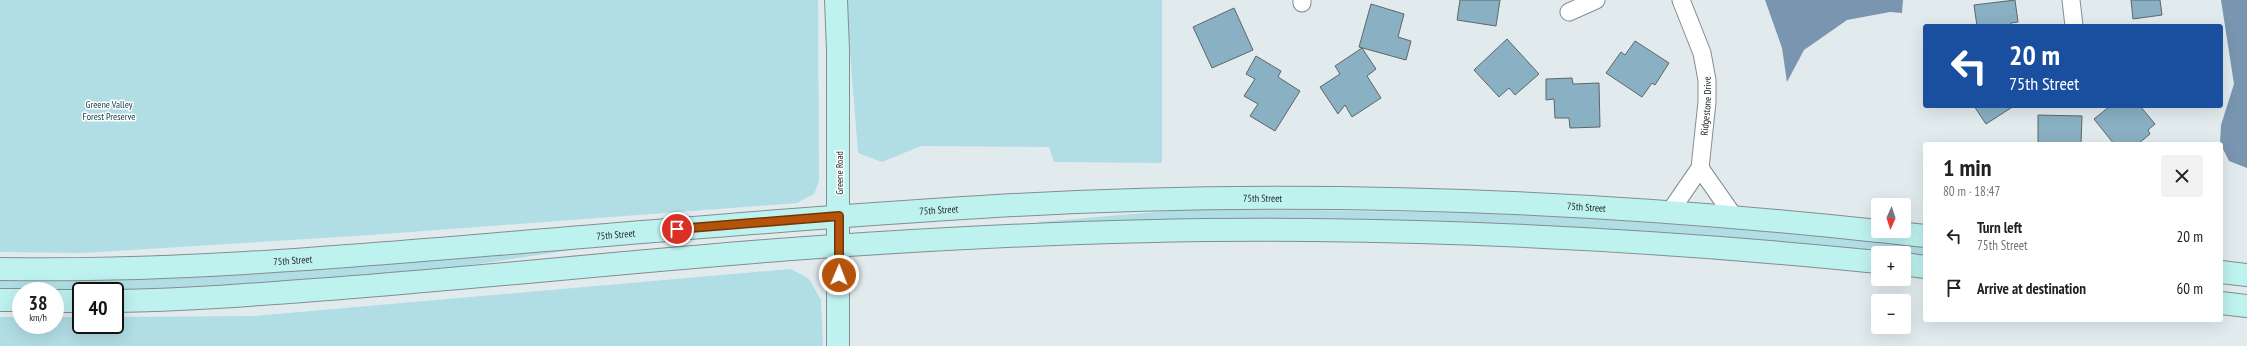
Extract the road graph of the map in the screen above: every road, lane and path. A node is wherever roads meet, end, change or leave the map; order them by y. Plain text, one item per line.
1 (836, 0) edge
2 (1596, 0) edge
3 (1681, 0) edge
4 (2071, 0) edge
5 (1569, 12) dead end
6 (2074, 24) edge
7 (1700, 168) junction
8 (1669, 213) junction
9 (839, 216) junction
10 (1735, 218) junction
11 (1871, 230) edge
12 (1911, 234) edge
13 (1923, 236) edge
14 (839, 246) junction
15 (1871, 261) edge
16 (1911, 265) edge
17 (1923, 267) edge
18 (0, 269) edge
19 (2223, 272) edge
20 (2247, 275) edge
21 (0, 300) edge
22 (12, 300) edge
23 (124, 300) edge
24 (2223, 303) edge
25 (2247, 306) edge
26 (838, 346) edge

1 - 9 main road, Greene Road
2 - 5 street
3 - 7 street, Ridgestone Drive
4 - 6 street
7 - 8 street
7 - 10 street
8 - 9 main road, 75th Street
8 - 10 main road, 75th Street
9 - 14 main road, Greene Road
9 - 18 main road, 75th Street
10 - 11 main road, 75th Street
12 - 13 main road, 75th Street
14 - 15 main road
14 - 23 main road
14 - 26 main road, Greene Road
16 - 17 main road
19 - 20 main road
21 - 22 main road
24 - 25 main road

